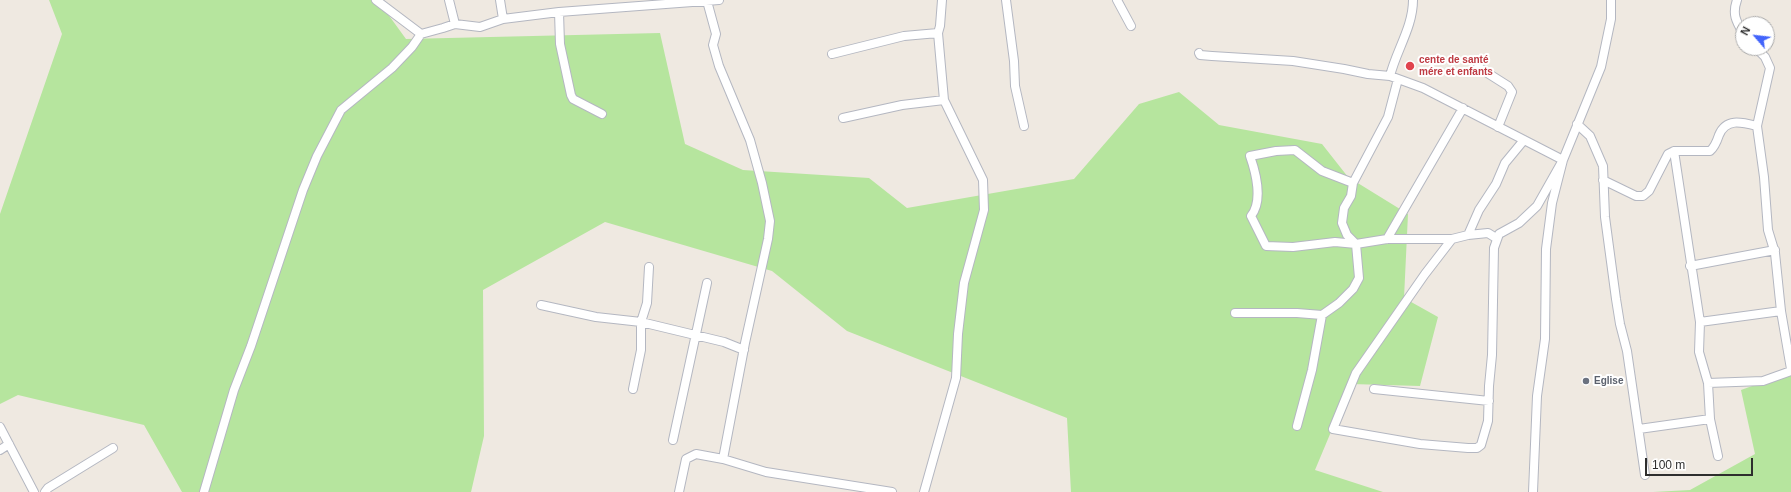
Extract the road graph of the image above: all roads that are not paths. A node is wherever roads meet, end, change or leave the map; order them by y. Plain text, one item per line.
1 (376, 0) edge
2 (449, 0) edge
3 (500, 0) edge
4 (719, 0) edge
5 (942, 0) edge
6 (1006, 0) edge
7 (1117, 0) edge
8 (1413, 0) edge
9 (1611, 0) edge
10 (1737, 0) edge
11 (707, 1) edge
12 (632, 4) edge
13 (559, 12) junction
14 (1735, 16) edge
15 (503, 19) junction
16 (455, 24) junction
17 (1130, 26) dead end
18 (938, 33) junction
19 (421, 34) junction
20 (1198, 53) dead end
21 (832, 54) dead end
22 (1764, 56) edge
23 (1478, 67) dead end
24 (1390, 76) junction
25 (1398, 79) junction
26 (944, 100) junction
27 (1463, 108) junction
28 (602, 114) dead end
29 (843, 118) dead end
30 (1577, 124) junction
31 (1024, 126) dead end
32 (1757, 126) junction
33 (1498, 127) junction
34 (1524, 140) junction
35 (1674, 151) junction
36 (1562, 160) junction
37 (1604, 180) junction
38 (1353, 183) junction
39 (1468, 235) junction
40 (1496, 238) junction
41 (1387, 239) junction
42 (1452, 239) junction
43 (1356, 244) junction
44 (1774, 250) junction
45 (1690, 266) junction
46 (649, 267) dead end
47 (706, 283) dead end
48 (541, 304) dead end
49 (1781, 311) junction
50 (1235, 313) dead end
51 (1322, 315) junction
52 (641, 322) junction
53 (1700, 322) junction
54 (696, 335) junction
55 (744, 350) junction
56 (1791, 370) edge
57 (1708, 383) junction
58 (633, 389) dead end
59 (1374, 389) dead end
60 (1489, 401) junction
61 (1710, 419) junction
62 (1297, 426) dead end
63 (0, 427) edge
64 (1639, 429) junction
65 (673, 440) dead end
66 (9, 444) junction
67 (113, 448) dead end
68 (0, 450) edge
69 (1718, 456) dead end
70 (723, 459) junction
71 (1646, 475) dead end
72 (34, 492) edge
73 (45, 492) edge
74 (204, 492) edge
75 (678, 492) edge
76 (892, 492) edge
77 (924, 492) edge
78 (1533, 492) edge

1 - 19 street
2 - 16 street
3 - 15 street
4 - 11 street
5 - 18 street
6 - 31 street
7 - 17 street
8 - 24 street
9 - 30 street
10 - 14 street
11 - 12 street
11 - 55 street
12 - 13 street
13 - 15 street
13 - 28 street
15 - 16 street
16 - 19 street
18 - 21 street
18 - 26 street
19 - 74 street
20 - 24 street
22 - 32 street
23 - 33 street
24 - 25 street
25 - 27 street
25 - 38 street
26 - 29 street
26 - 77 street
27 - 33 street
27 - 41 street
30 - 36 street
30 - 37 street
32 - 35 street
32 - 44 street
33 - 34 street
34 - 36 street
34 - 39 street
35 - 37 street
35 - 45 street
36 - 40 street
36 - 78 street
37 - 64 street
38 - 43 street
38 - 43 street
39 - 40 street
39 - 42 street
40 - 60 street
41 - 42 street
41 - 43 street
42 - 60 street
43 - 51 street
44 - 45 street
44 - 49 street
45 - 53 street
46 - 52 street
47 - 54 street
48 - 52 street
49 - 53 street
49 - 56 street
50 - 51 street
51 - 62 street
52 - 54 street
52 - 58 street
53 - 57 street
54 - 55 street
54 - 65 street
55 - 70 street
56 - 57 street
57 - 61 street
59 - 60 street
61 - 64 street
61 - 69 street
63 - 66 street
64 - 71 street
66 - 68 street
66 - 72 street
67 - 73 street
70 - 75 street
70 - 76 street

